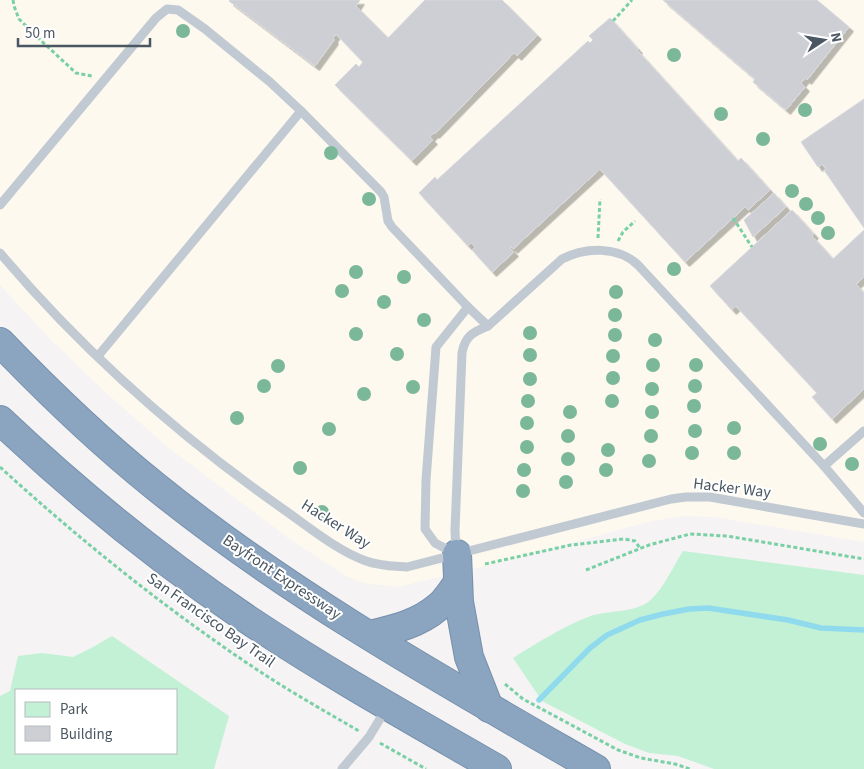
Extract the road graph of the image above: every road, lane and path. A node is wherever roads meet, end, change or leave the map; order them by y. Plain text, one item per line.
1 (13, 0) edge
2 (632, 0) edge
3 (613, 21) dead end
4 (76, 73) dead end
5 (301, 111) junction
6 (600, 199) dead end
7 (0, 205) edge
8 (733, 218) dead end
9 (636, 222) dead end
10 (752, 247) dead end
11 (597, 251) junction
12 (612, 251) junction
13 (0, 253) edge
14 (468, 307) junction
15 (488, 326) junction
16 (0, 342) edge
17 (98, 356) junction
18 (0, 420) edge
19 (864, 431) edge
20 (824, 466) junction
21 (0, 467) edge
22 (864, 514) edge
23 (864, 524) edge
24 (640, 548) junction
25 (457, 554) junction
26 (864, 559) edge
27 (485, 564) dead end
28 (586, 570) dead end
29 (458, 583) junction
30 (370, 635) junction
31 (503, 682) dead end
32 (388, 706) junction
33 (489, 708) junction
34 (369, 737) junction
35 (342, 769) edge
36 (426, 769) edge
37 (497, 769) edge
38 (596, 769) edge
39 (690, 769) edge

1 - 4 path
2 - 3 path
5 - 7 lane
5 - 14 lane
5 - 17 lane
6 - 11 path
8 - 10 path
9 - 12 path
11 - 12 lane
11 - 15 lane
12 - 20 lane
13 - 17 lane, Hacker Way
14 - 15 lane
14 - 25 lane
15 - 25 lane
16 - 30 highway, Bayfront Expressway
17 - 25 lane, Hacker Way
18 - 32 highway
19 - 20 lane
20 - 22 lane
21 - 34 path, San Francisco Bay Trail
23 - 25 lane, Hacker Way
24 - 26 path
24 - 27 path
24 - 28 path
25 - 29 highway
29 - 30 highway
29 - 33 highway
30 - 33 highway, Bayfront Expressway
31 - 39 path
32 - 34 lane
32 - 37 highway
33 - 38 highway, Bayfront Expressway
34 - 35 lane
34 - 36 path, San Francisco Bay Trail

